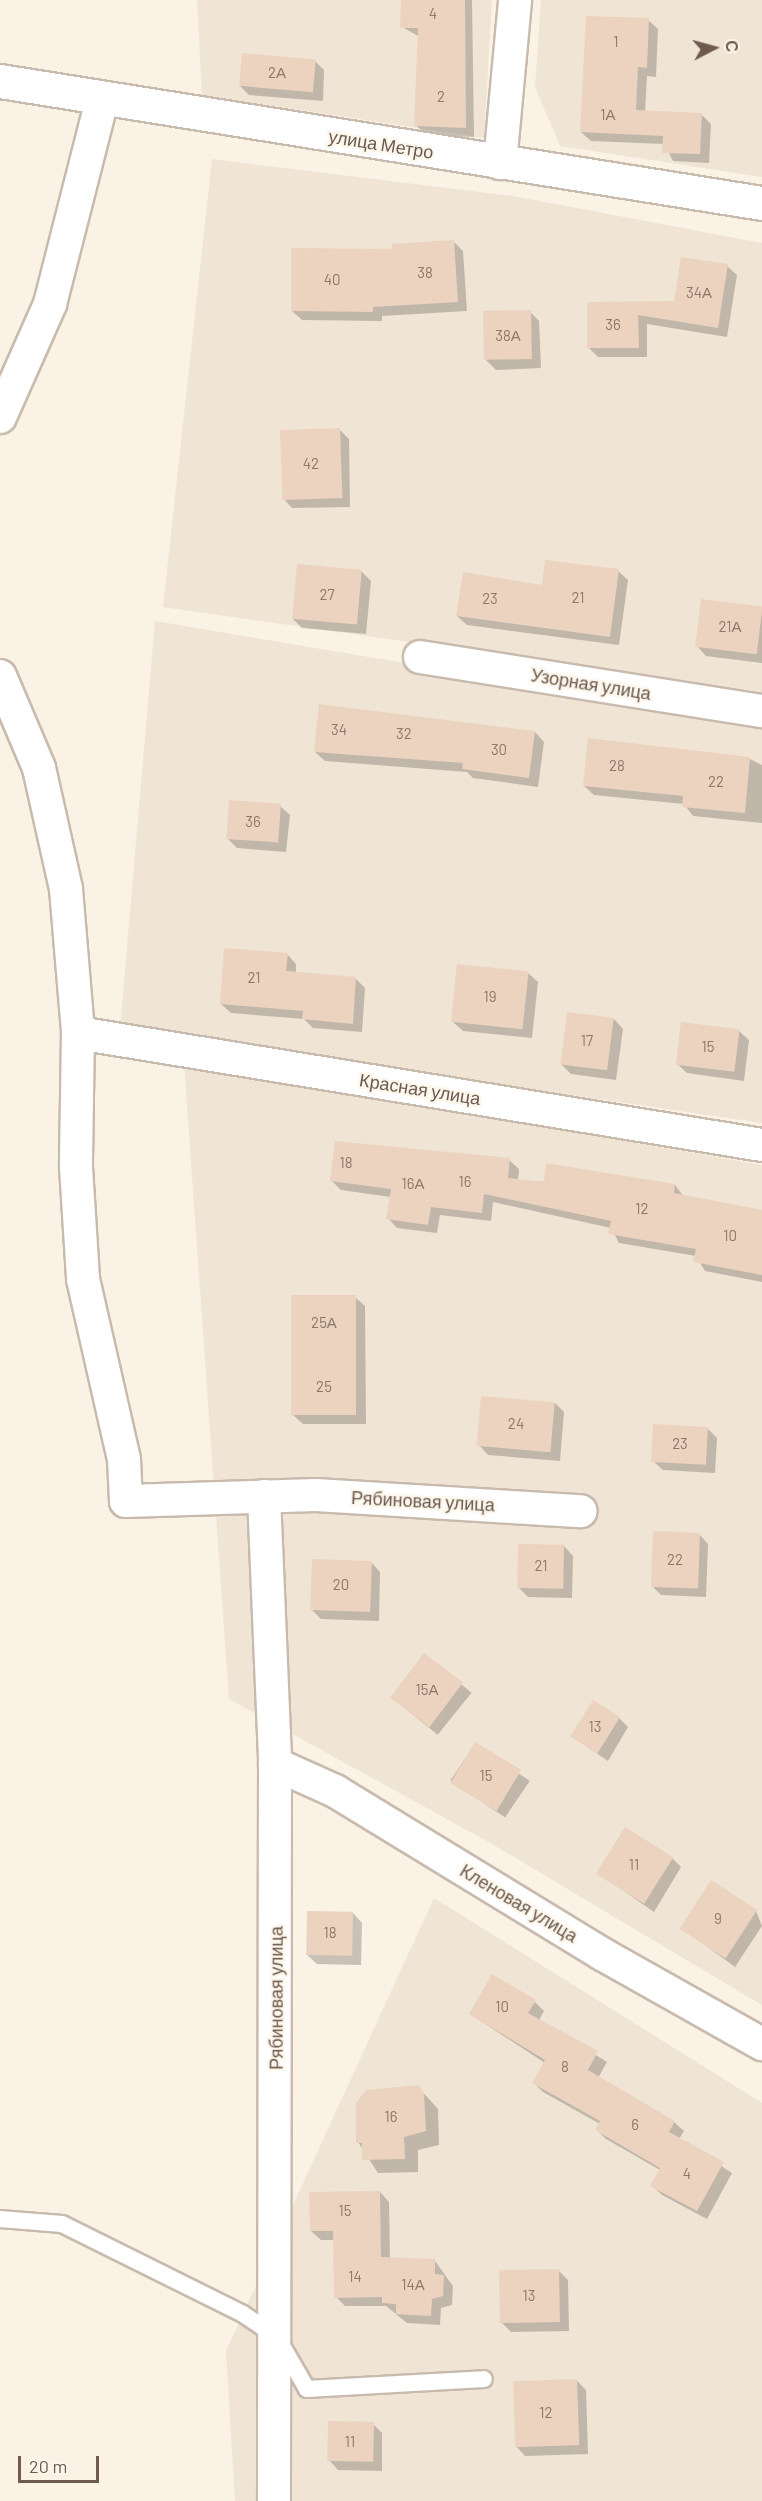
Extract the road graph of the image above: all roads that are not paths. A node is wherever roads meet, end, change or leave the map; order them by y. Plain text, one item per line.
1 (515, 0) edge
2 (0, 81) edge
3 (102, 100) junction
4 (500, 163) junction
5 (762, 203) edge
6 (0, 417) edge
7 (420, 657) dead end
8 (0, 676) edge
9 (762, 711) edge
10 (78, 1033) junction
11 (762, 1145) edge
12 (264, 1496) junction
13 (581, 1511) dead end
14 (275, 1764) junction
15 (762, 2044) edge
16 (0, 2219) edge
17 (277, 2337) junction
18 (484, 2379) dead end
19 (274, 2501) edge

1 - 4 street
2 - 3 street, улица Метро
3 - 4 street, улица Метро
3 - 6 street
4 - 5 street, улица Метро
7 - 9 street, Узорная улица
8 - 10 street
10 - 11 street, Красная улица
10 - 12 street, Рябиновая улица
12 - 13 street, Рябиновая улица
12 - 14 street, Рябиновая улица
14 - 15 street, Кленовая улица
14 - 17 street, Рябиновая улица
16 - 17 lane
17 - 18 lane
17 - 19 street, Рябиновая улица

